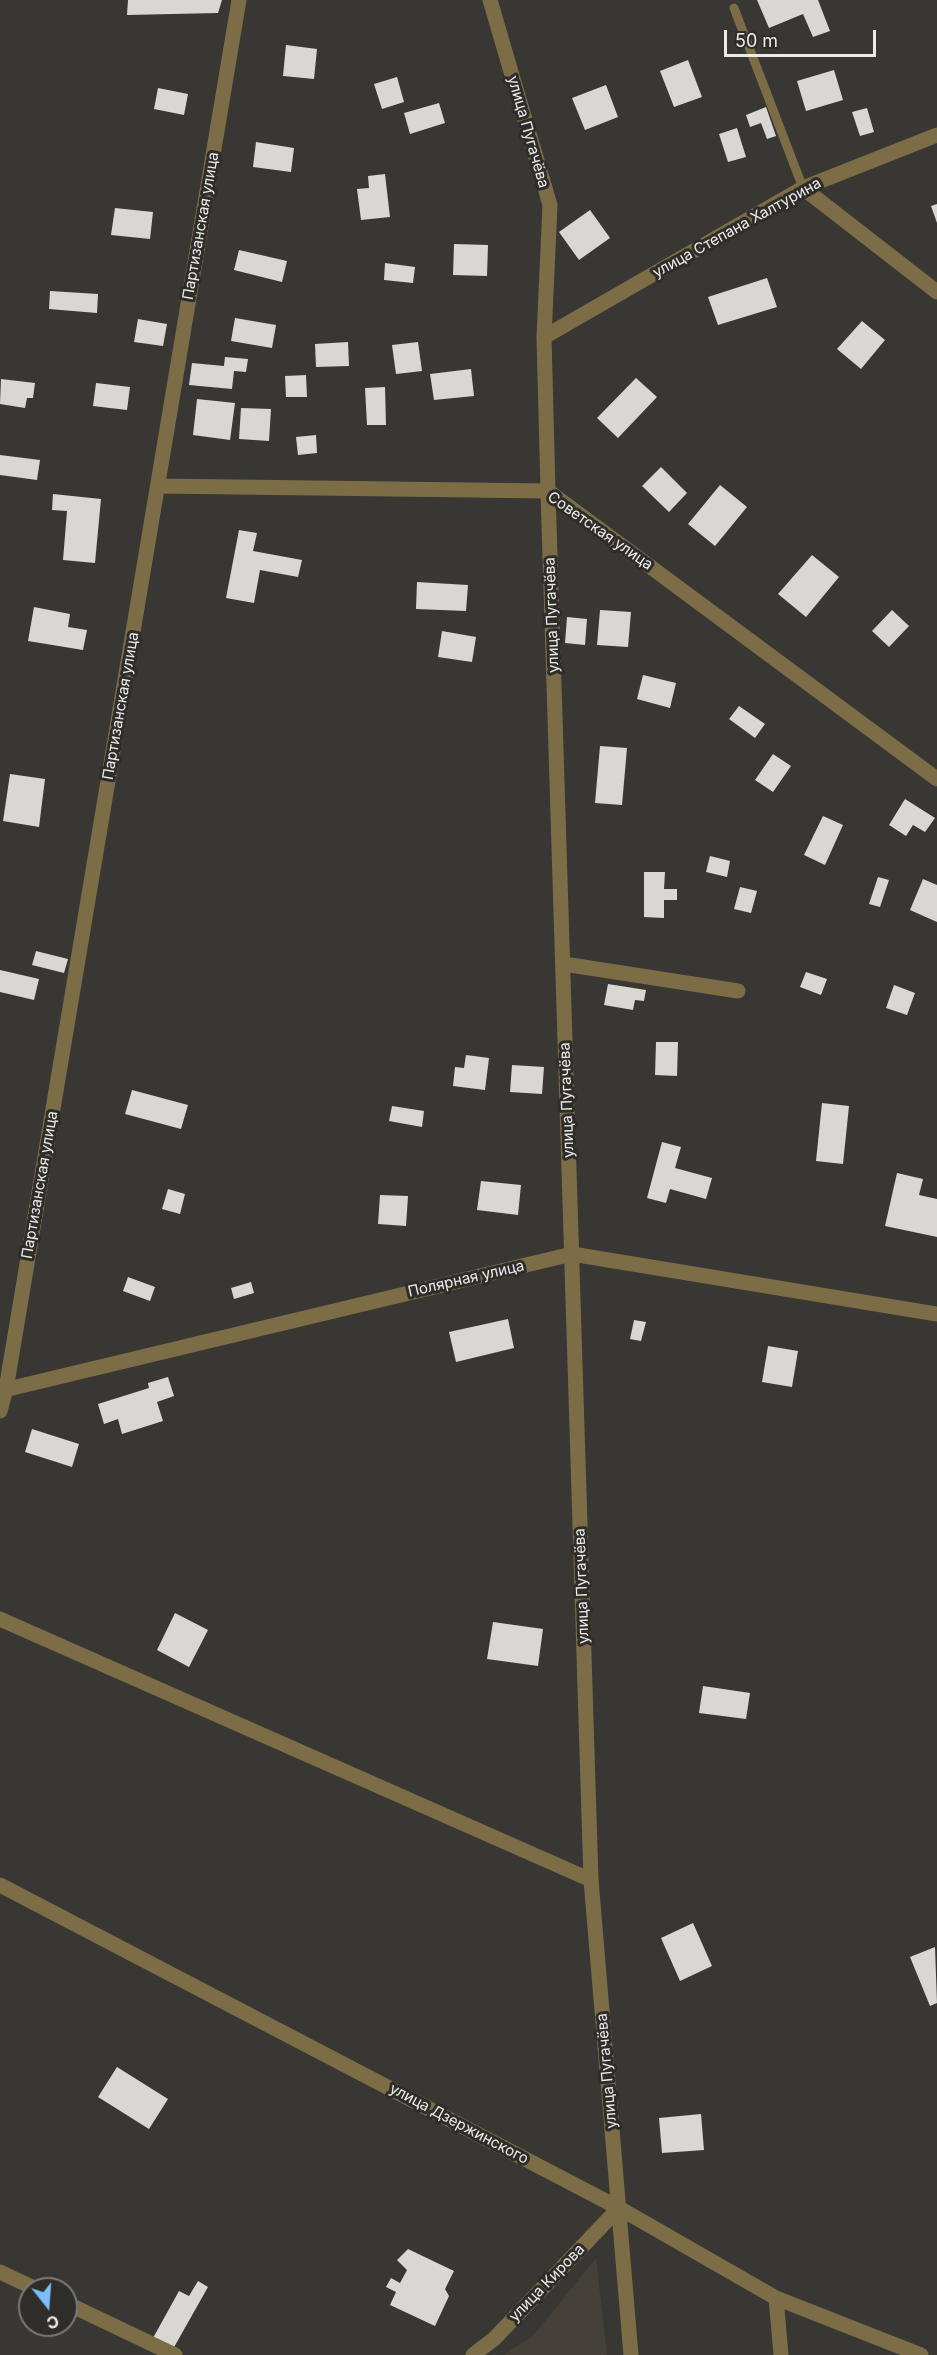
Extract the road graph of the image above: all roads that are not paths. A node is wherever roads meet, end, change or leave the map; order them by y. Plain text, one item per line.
1 (239, 0) edge
2 (490, 0) edge
3 (734, 8) dead end
4 (937, 135) edge
5 (803, 188) junction
6 (937, 292) edge
7 (544, 337) junction
8 (158, 486) junction
9 (548, 491) junction
10 (937, 779) edge
11 (564, 964) junction
12 (738, 991) dead end
13 (572, 1254) junction
14 (937, 1314) edge
15 (3, 1390) edge
16 (0, 1411) edge
17 (0, 1619) edge
18 (591, 1880) junction
19 (0, 1885) edge
20 (619, 2208) junction
21 (0, 2272) edge
22 (18, 2280) edge
23 (776, 2298) junction
24 (78, 2309) edge
25 (175, 2355) edge
26 (473, 2355) edge
27 (631, 2355) edge
28 (780, 2355) edge
29 (921, 2355) edge

1 - 8 street, Партизанская улица
2 - 7 street, улица Пугачёва
3 - 5 lane
4 - 5 street, улица Степана Халтурина
5 - 6 street
5 - 7 street, улица Степана Халтурина
7 - 9 street, улица Пугачёва
8 - 9 street, Советская улица
8 - 15 street, Партизанская улица
9 - 10 street, Советская улица
9 - 11 street, улица Пугачёва
11 - 12 street
11 - 13 street, улица Пугачёва
13 - 14 street, Полярная улица
13 - 15 street, Полярная улица
13 - 18 street, улица Пугачёва
15 - 16 street, Партизанская улица
17 - 18 street
18 - 20 street, улица Пугачёва
19 - 20 street, улица Дзержинского
20 - 23 street, улица Дзержинского
20 - 26 street, улица Кирова
20 - 27 street, улица Пугачёва
21 - 22 street
23 - 28 street
23 - 29 street, улица Дзержинского
24 - 25 street

